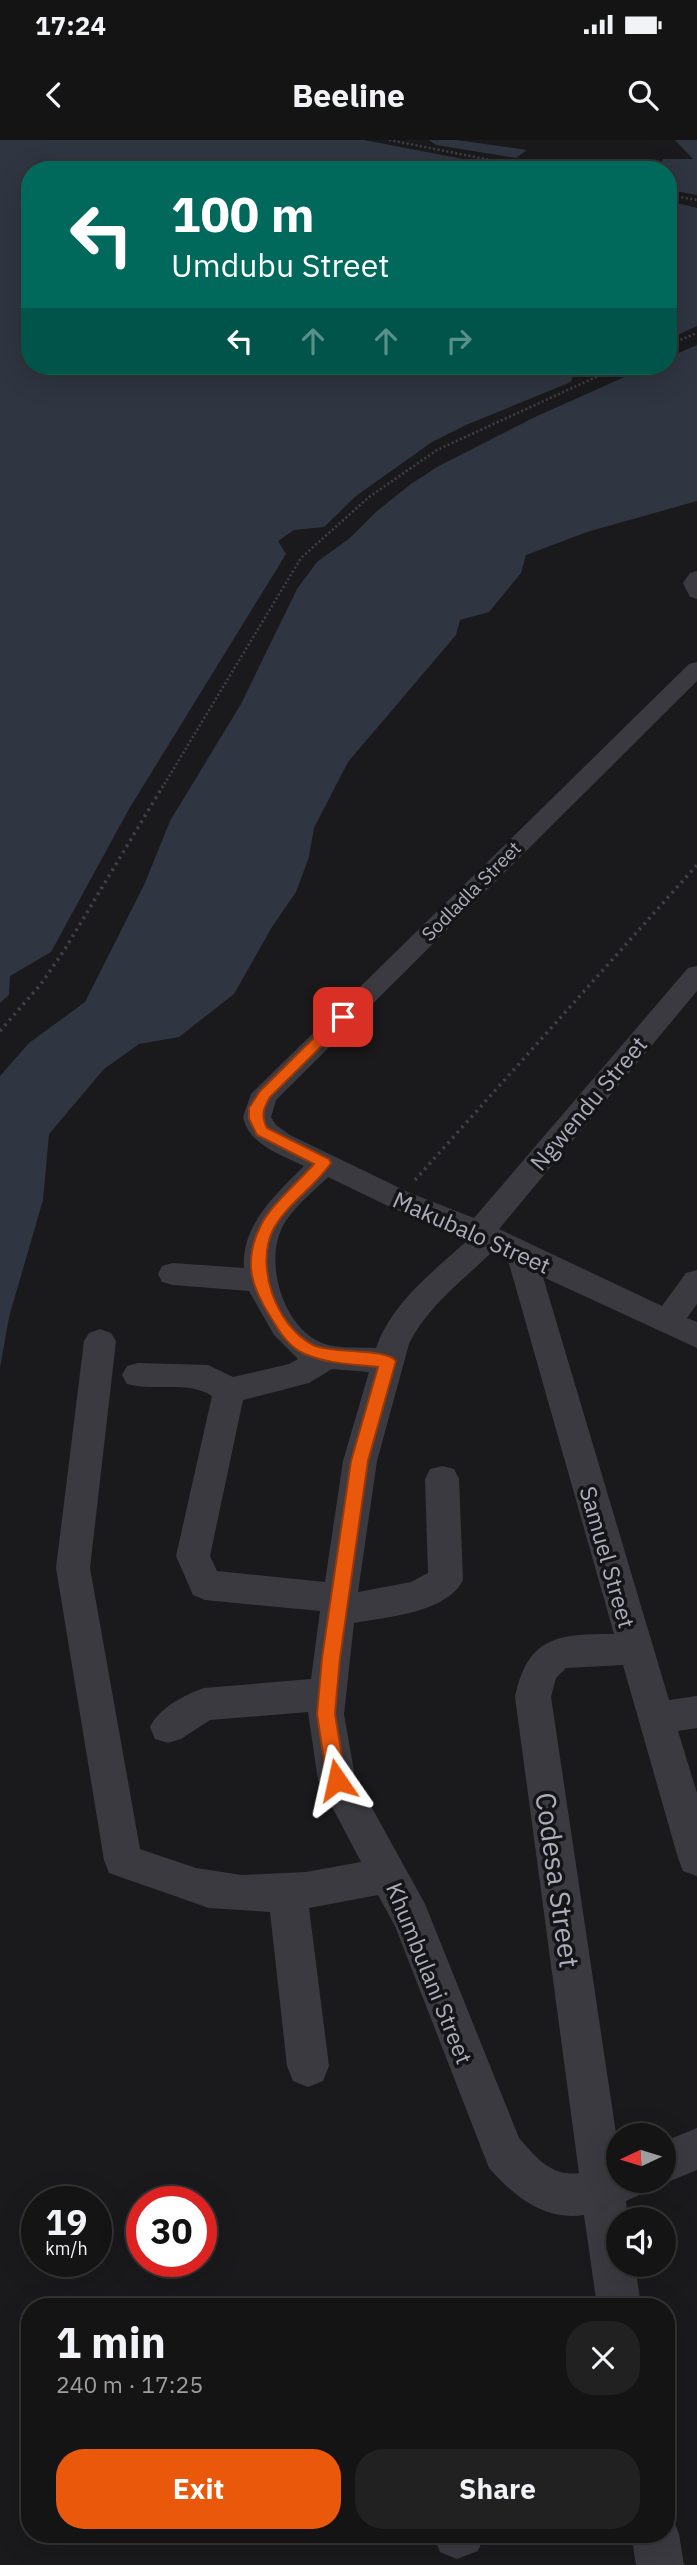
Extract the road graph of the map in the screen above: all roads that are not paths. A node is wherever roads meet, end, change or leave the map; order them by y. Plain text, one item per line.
1 (697, 669) edge
2 (697, 974) edge
3 (256, 1119) joint
4 (324, 1163) junction
5 (484, 1235) junction
6 (521, 1254) junction
7 (173, 1274) dead end
8 (260, 1281) junction
9 (697, 1281) edge
10 (668, 1322) junction
11 (697, 1336) edge
12 (100, 1341) dead end
13 (328, 1356) junction
14 (388, 1361) junction
15 (138, 1374) dead end
16 (229, 1391) junction
17 (442, 1479) dead end
18 (339, 1604) junction
19 (635, 1649) junction
20 (328, 1694) junction
21 (697, 1712) edge
22 (655, 1719) junction
23 (168, 1727) dead end
24 (697, 1858) edge
25 (389, 1874) junction
26 (287, 1891) junction
27 (308, 2066) dead end
28 (606, 2148) edge
29 (697, 2149) edge
30 (676, 2158) edge
31 (606, 2187) edge
32 (612, 2193) edge
33 (619, 2298) edge
34 (656, 2543) edge
35 (660, 2565) edge

1 - 3 street, Sodladla Street
2 - 5 street, Ngwendu Street
3 - 4 street, Makubalo Street
4 - 5 street, Makubalo Street
4 - 8 street
5 - 6 street, Makubalo Street
5 - 14 street, Khumbulani Street
6 - 10 street, Makubalo Street
6 - 19 street, Samuel Street
7 - 8 street
8 - 13 street
9 - 10 street
10 - 11 street, Makubalo Street
12 - 26 street
13 - 14 street
13 - 16 street
14 - 18 street, Khumbulani Street
15 - 16 street
16 - 18 street
17 - 18 street
18 - 20 street, Khumbulani Street
19 - 22 street, Samuel Street
19 - 28 street, Codesa Street
20 - 23 street
20 - 25 street, Khumbulani Street
21 - 22 street
22 - 24 street, Samuel Street
25 - 26 street
25 - 31 street, Khumbulani Street
26 - 27 street
29 - 30 street
32 - 33 street
34 - 35 street

